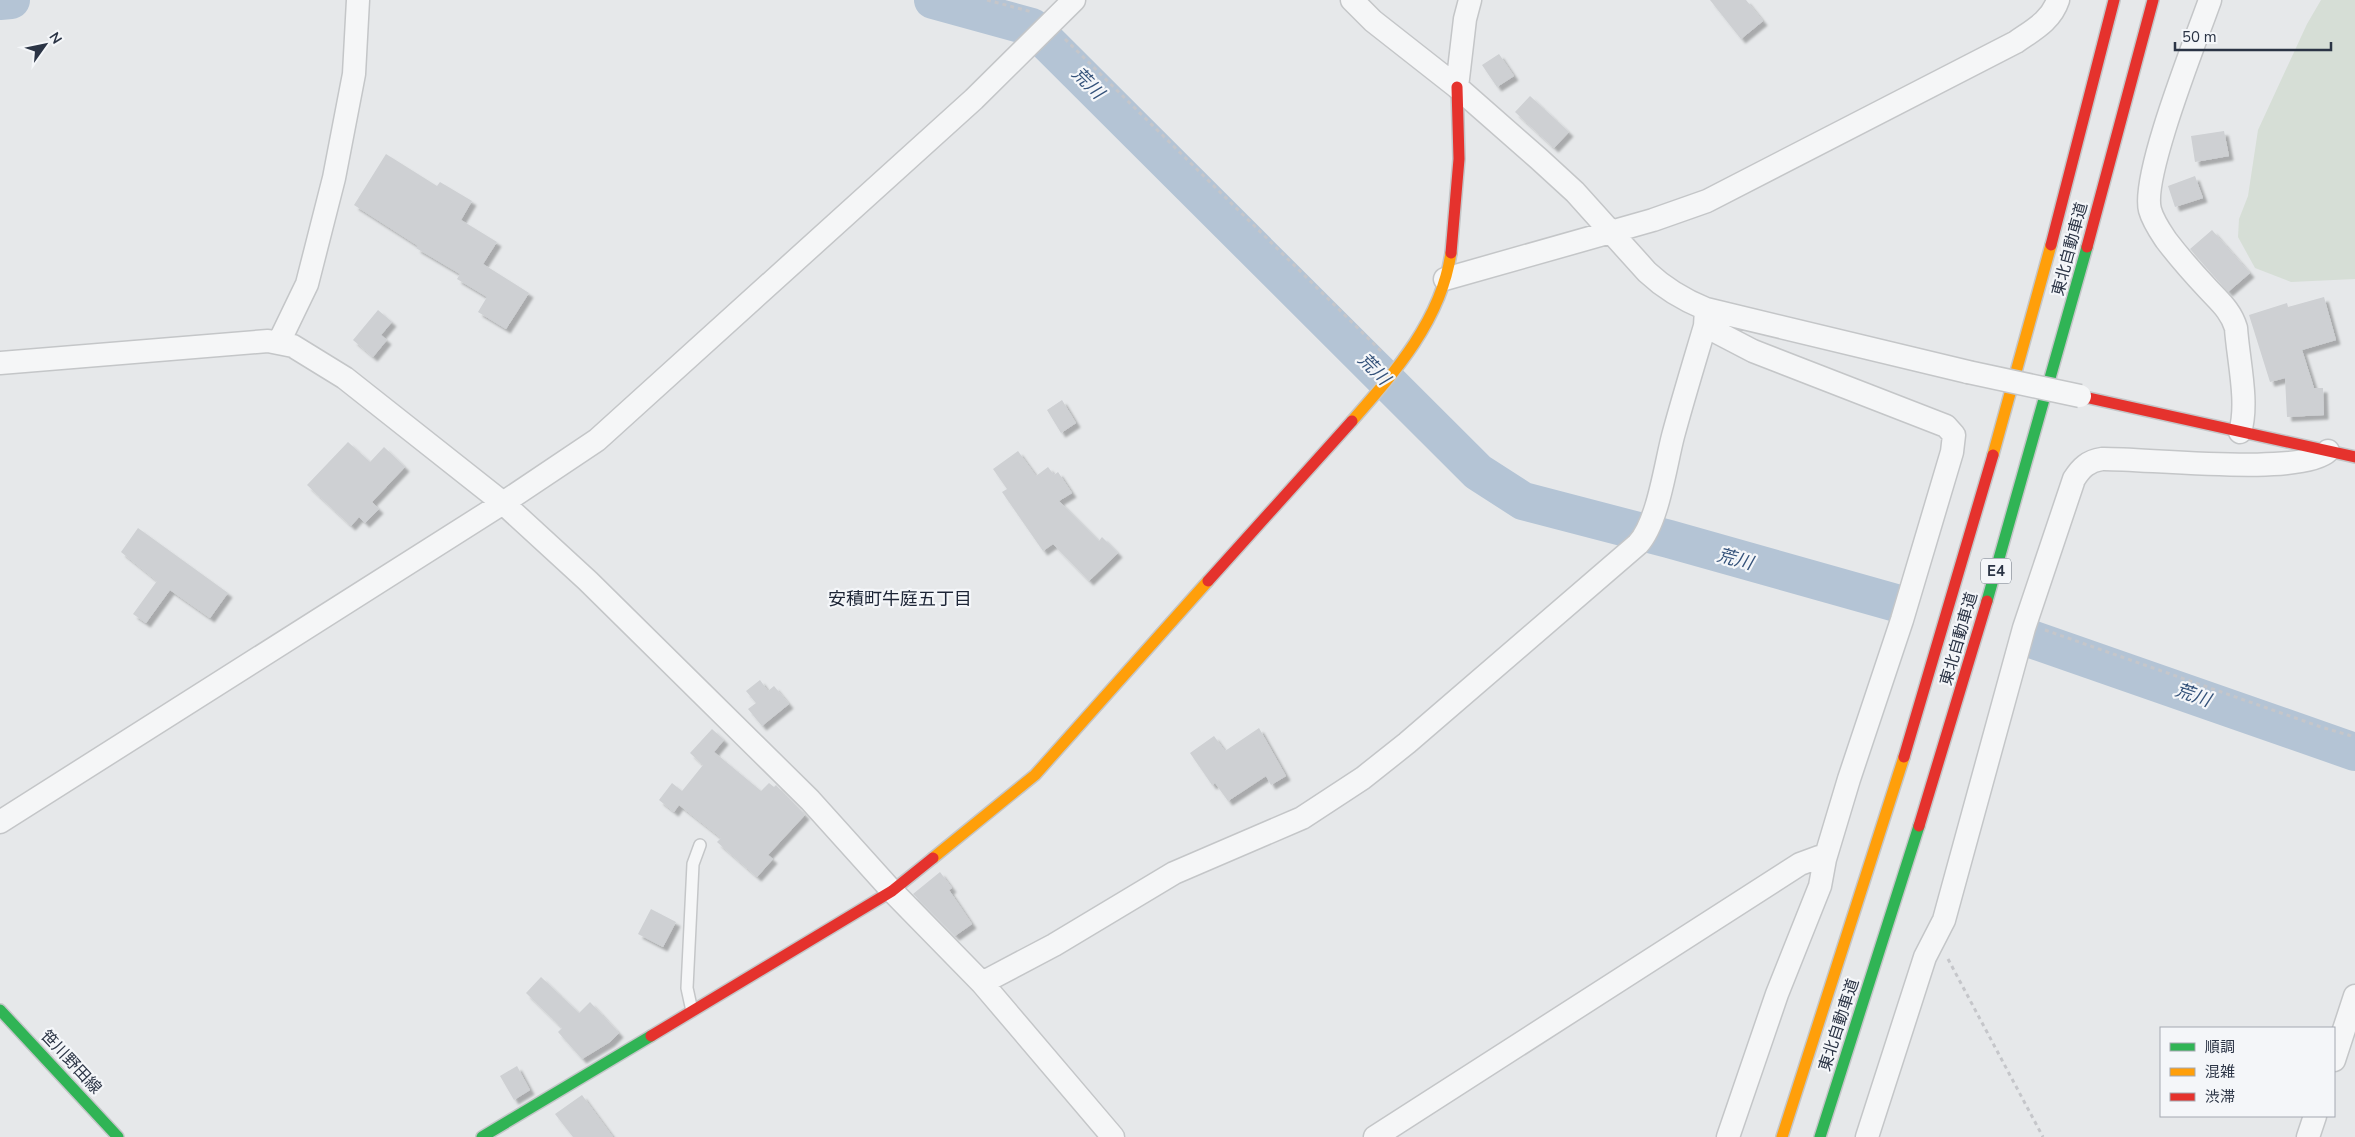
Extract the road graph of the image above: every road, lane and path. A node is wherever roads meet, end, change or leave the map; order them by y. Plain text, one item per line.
1 (358, 0) edge
2 (987, 0) edge
3 (1074, 0) edge
4 (1352, 0) edge
5 (1470, 0) edge
6 (2058, 0) edge
7 (2114, 0) edge
8 (2153, 0) edge
9 (2210, 0) edge
10 (1050, 24) junction
11 (1457, 87) junction
12 (1612, 231) junction
13 (1445, 279) junction
14 (1705, 318) junction
15 (279, 342) junction
16 (0, 363) edge
17 (1397, 368) junction
18 (2080, 396) joint
19 (2240, 432) junction
20 (2328, 451) junction
21 (2355, 457) edge
22 (503, 503) junction
23 (2025, 623) junction
24 (2355, 737) edge
25 (0, 822) edge
26 (700, 845) dead end
27 (1825, 859) junction
28 (892, 891) junction
29 (1936, 936) junction
30 (982, 983) junction
31 (2355, 996) edge
32 (0, 1010) edge
33 (692, 1011) junction
34 (2335, 1057) edge
35 (2315, 1117) edge
36 (118, 1137) edge
37 (482, 1137) edge
38 (1113, 1137) edge
39 (1376, 1137) edge
40 (1728, 1137) edge
41 (1782, 1137) edge
42 (1820, 1137) edge
43 (1867, 1137) edge
44 (2043, 1137) edge
45 (2308, 1137) edge

1 - 15 street
2 - 10 path
3 - 10 street
4 - 11 street
5 - 11 street
6 - 12 street
7 - 41 main road, 東北自動車道 / E4
8 - 42 main road, 東北自動車道 / E4
9 - 19 street
10 - 17 path
10 - 22 street
11 - 12 street
11 - 13 main road
12 - 13 street
12 - 14 street
13 - 17 main road
14 - 18 street, bridge
14 - 27 street
14 - 30 street
15 - 16 street
15 - 22 street
17 - 28 main road
18 - 19 main road
19 - 20 main road
20 - 21 main road
20 - 23 street
22 - 25 street
22 - 28 street
23 - 24 path
23 - 29 street
26 - 33 lane
27 - 39 street
27 - 40 street
28 - 30 street
28 - 33 main road
29 - 43 street
29 - 44 path
30 - 38 street
31 - 34 street
32 - 36 main road, 笹川野田線
33 - 37 main road
35 - 45 street

